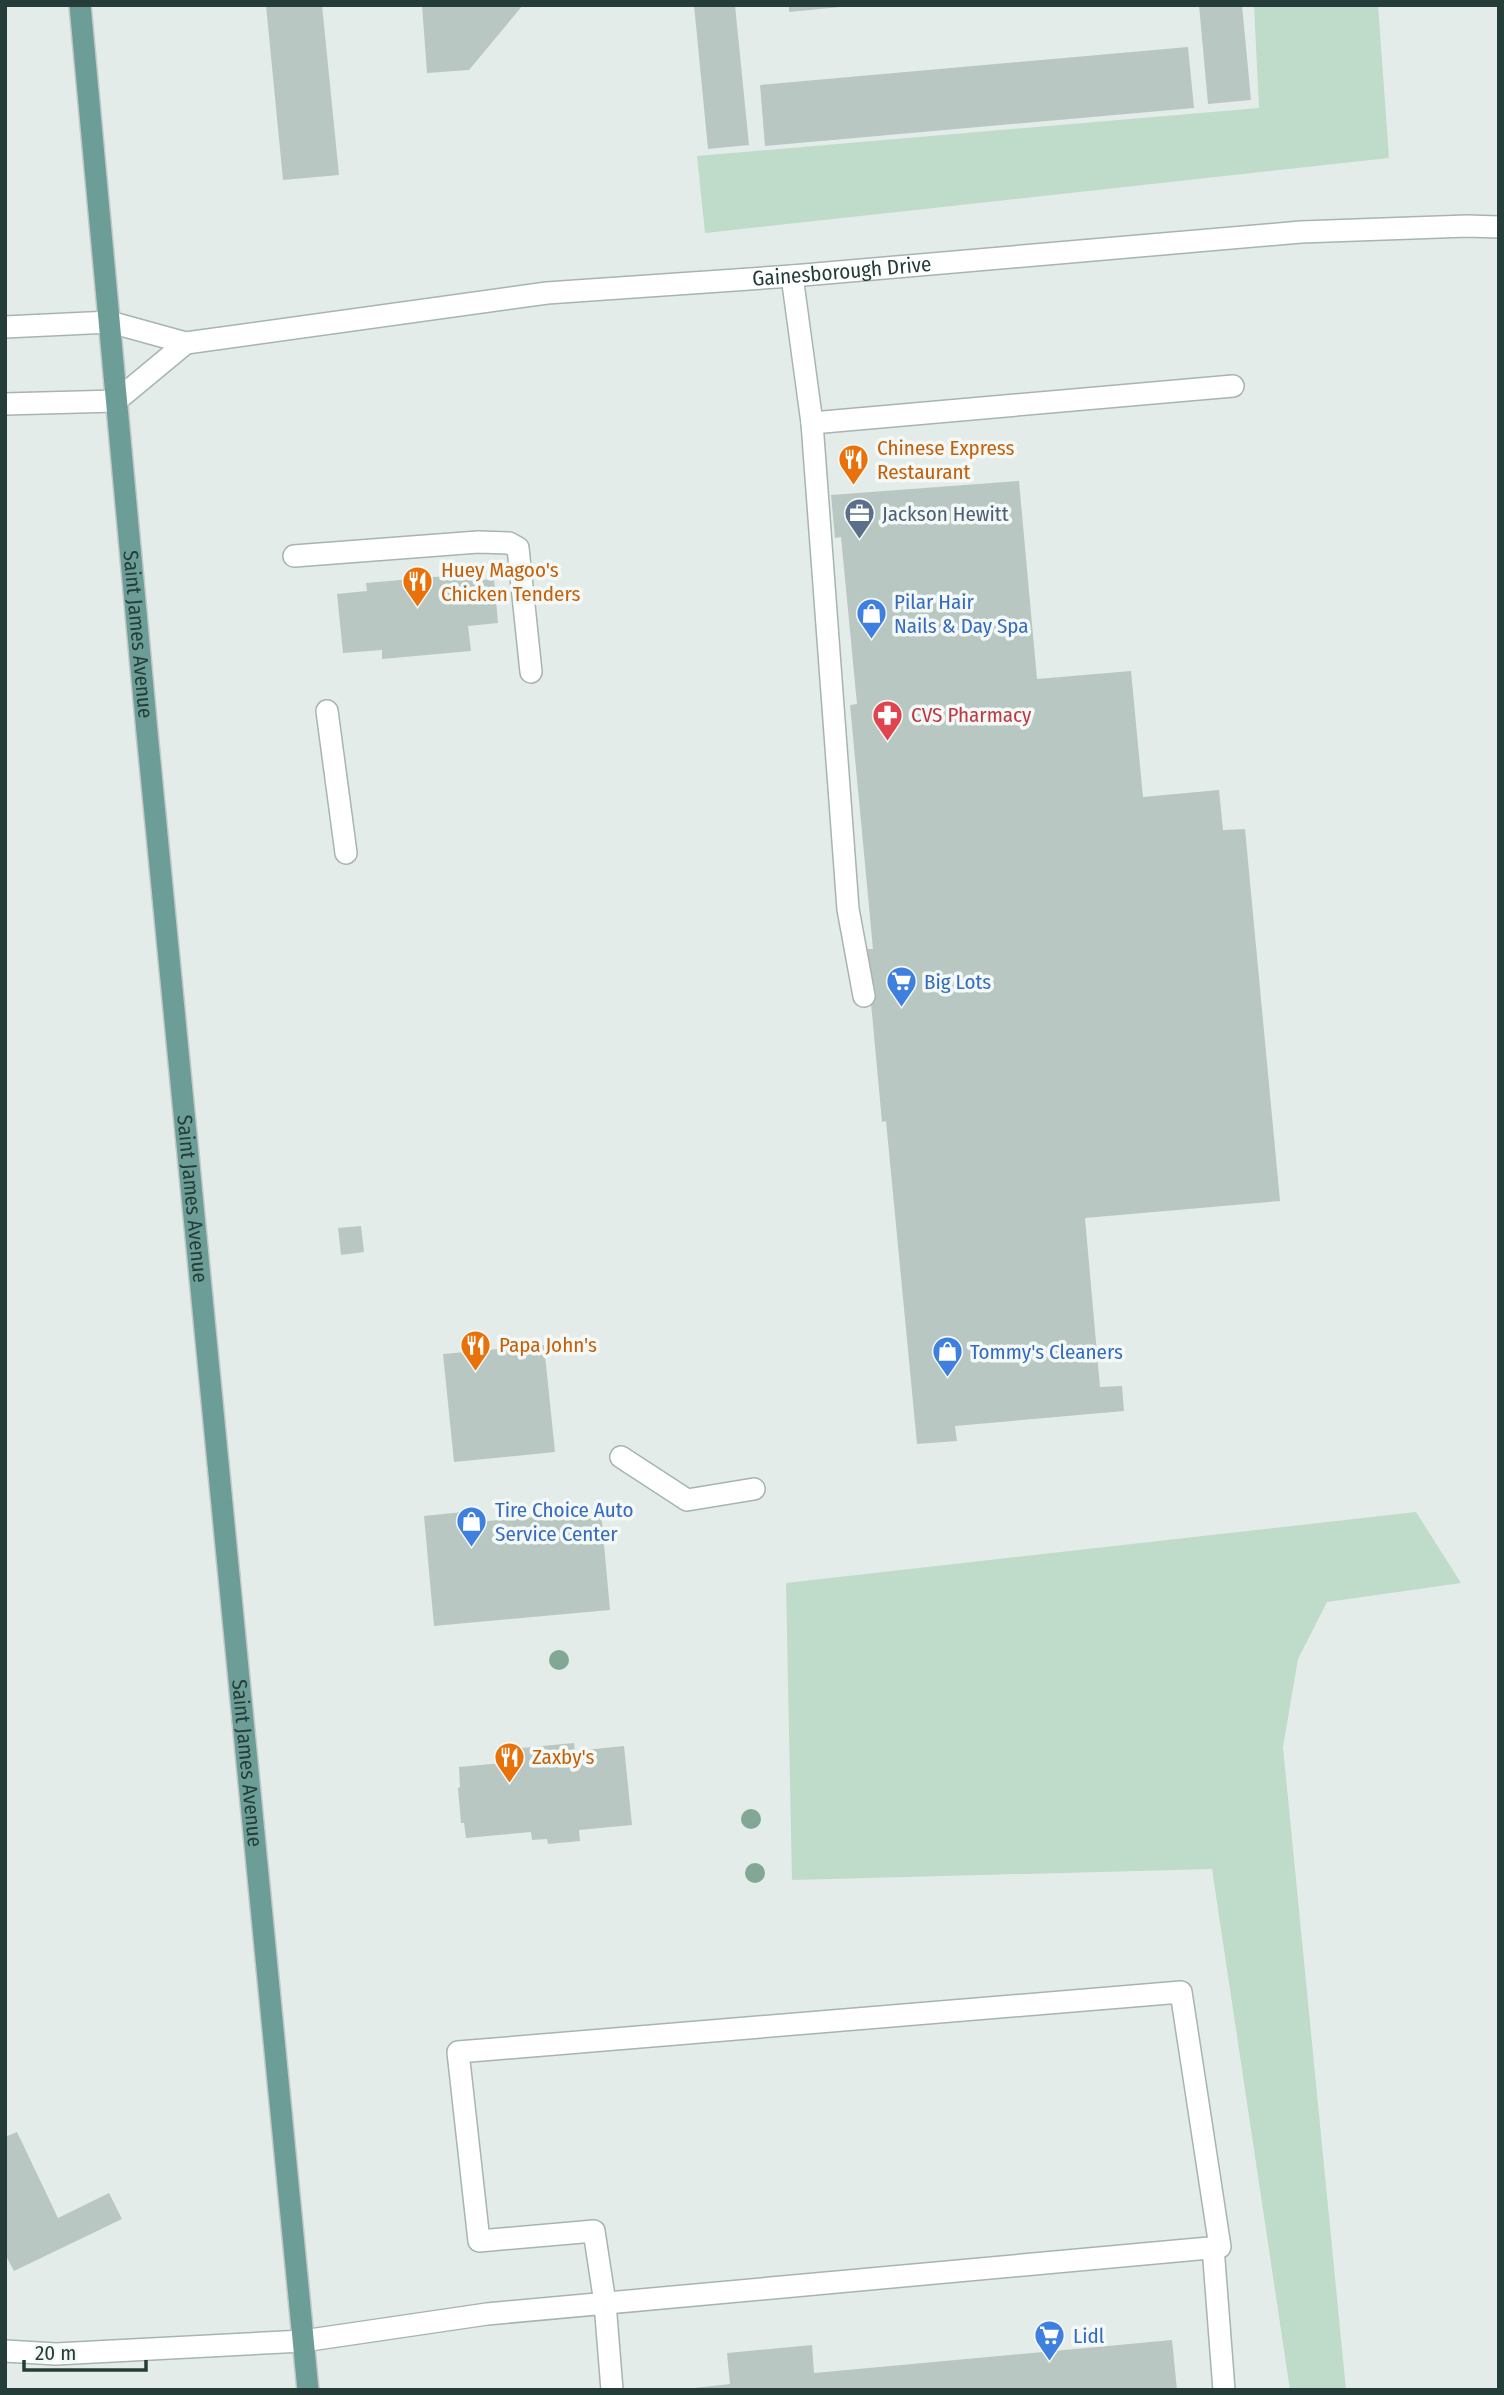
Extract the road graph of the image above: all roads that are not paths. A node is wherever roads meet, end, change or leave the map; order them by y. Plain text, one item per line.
1 (80, 5) edge
2 (1499, 227) edge
3 (792, 276) junction
4 (110, 322) junction
5 (5, 327) edge
6 (186, 343) junction
7 (1233, 386) dead end
8 (116, 401) junction
9 (5, 404) edge
10 (813, 423) junction
11 (294, 556) dead end
12 (531, 672) dead end
13 (327, 711) dead end
14 (346, 853) dead end
15 (864, 996) dead end
16 (621, 1457) dead end
17 (754, 1489) dead end
18 (1213, 2248) junction
19 (605, 2303) junction
20 (303, 2341) junction
21 (5, 2351) edge
22 (308, 2390) edge
23 (612, 2390) edge
24 (1224, 2390) edge

1 - 4 main road, Saint James Avenue
2 - 3 street, Gainesborough Drive
3 - 6 street, Gainesborough Drive
3 - 10 street
4 - 5 street, Gainesborough Drive
4 - 6 street, Gainesborough Drive
4 - 8 main road, Saint James Avenue
6 - 8 street
7 - 10 street
8 - 9 street
8 - 20 main road, Saint James Avenue
10 - 15 street
11 - 12 street
13 - 14 street
16 - 17 street
18 - 19 street
18 - 19 street
18 - 24 street
19 - 20 street
19 - 23 street
20 - 21 street
20 - 22 main road, Saint James Avenue

